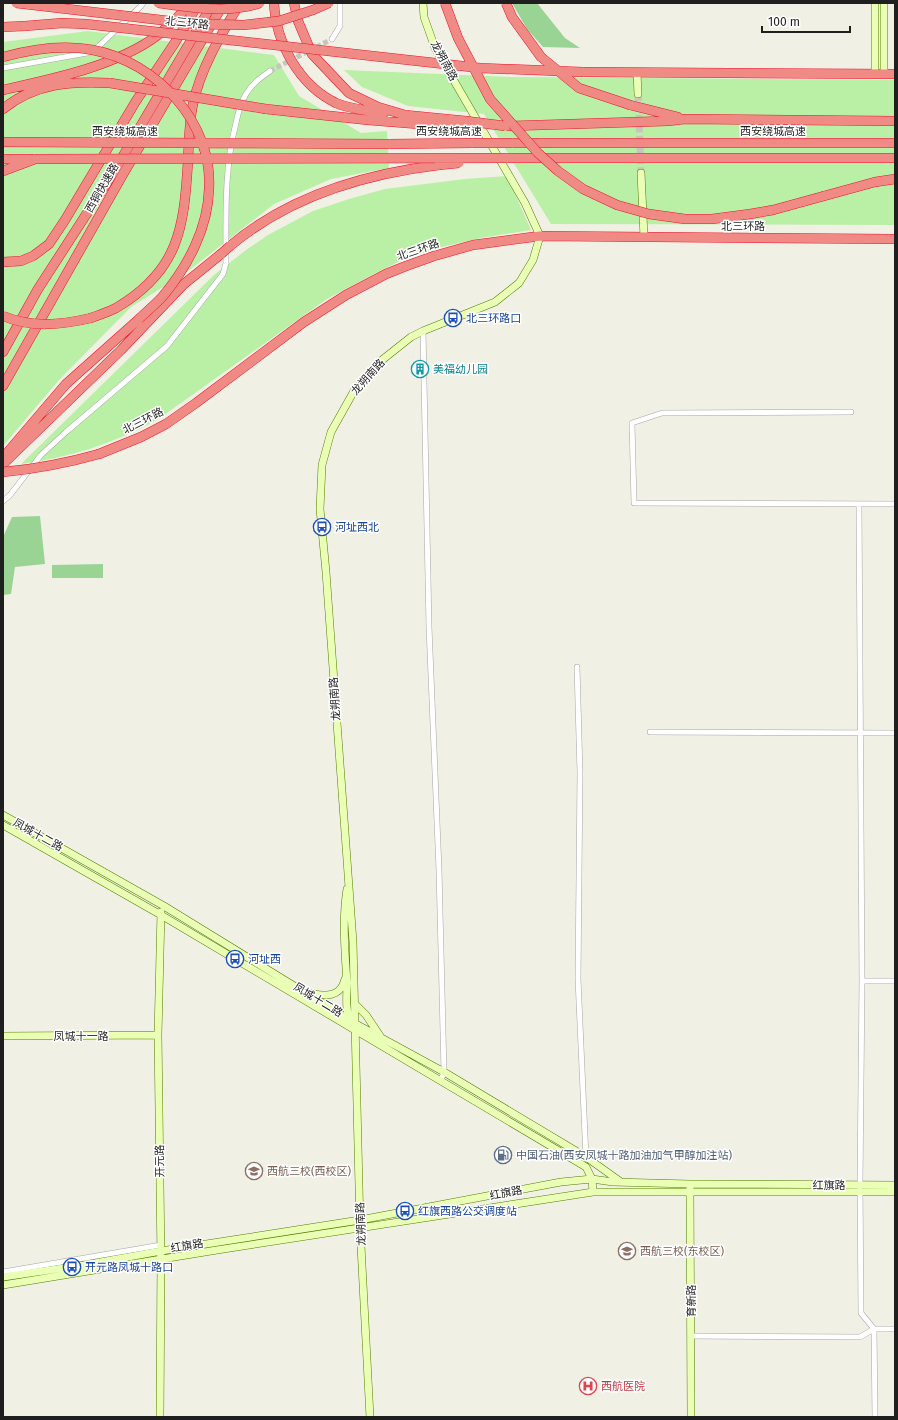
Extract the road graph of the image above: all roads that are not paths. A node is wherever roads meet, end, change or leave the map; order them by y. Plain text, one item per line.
1 (16, 3) edge
2 (143, 3) edge
3 (158, 3) edge
4 (191, 3) edge
5 (198, 3) edge
6 (213, 3) edge
7 (224, 3) edge
8 (240, 3) edge
9 (260, 3) edge
10 (274, 3) edge
11 (294, 3) edge
12 (328, 3) edge
13 (340, 3) edge
14 (423, 3) edge
15 (445, 3) edge
16 (506, 3) edge
17 (875, 3) edge
18 (884, 3) edge
19 (3, 27) edge
20 (332, 39) tunnel mouth
21 (3, 57) edge
22 (3, 68) edge
23 (270, 71) tunnel mouth
24 (637, 72) junction
25 (879, 74) junction
26 (895, 74) edge
27 (3, 90) edge
28 (638, 94) tunnel mouth
29 (3, 110) edge
30 (405, 115) junction
31 (685, 119) junction
32 (895, 121) edge
33 (467, 124) junction
34 (3, 142) edge
35 (895, 143) edge
36 (506, 158) junction
37 (895, 158) edge
38 (3, 159) edge
39 (35, 159) junction
40 (3, 171) edge
41 (641, 173) tunnel mouth
42 (895, 179) edge
43 (540, 236) junction
44 (644, 237) junction
45 (895, 239) edge
46 (3, 262) edge
47 (3, 316) edge
48 (423, 331) junction
49 (3, 352) edge
50 (3, 386) edge
51 (851, 412) dead end
52 (3, 457) edge
53 (3, 464) edge
54 (3, 472) edge
55 (3, 501) edge
56 (895, 504) edge
57 (859, 505) junction
58 (577, 667) dead end
59 (650, 732) dead end
60 (860, 732) junction
61 (895, 732) edge
62 (3, 815) edge
63 (3, 825) edge
64 (348, 881) junction
65 (161, 904) junction
66 (161, 915) junction
67 (346, 975) junction
68 (862, 981) junction
69 (895, 981) edge
70 (306, 992) junction
71 (355, 1004) junction
72 (349, 1018) junction
73 (356, 1027) junction
74 (3, 1036) edge
75 (158, 1036) junction
76 (382, 1037) junction
77 (444, 1072) junction
78 (441, 1080) junction
79 (586, 1157) junction
80 (586, 1167) junction
81 (592, 1179) junction
82 (622, 1182) junction
83 (895, 1185) edge
84 (690, 1188) junction
85 (860, 1188) junction
86 (593, 1192) junction
87 (621, 1192) junction
88 (895, 1192) edge
89 (360, 1224) junction
90 (161, 1248) junction
91 (161, 1259) junction
92 (3, 1272) edge
93 (3, 1277) edge
94 (3, 1285) edge
95 (874, 1329) junction
96 (895, 1329) edge
97 (691, 1336) junction
98 (160, 1417) edge
99 (370, 1417) edge
100 (691, 1417) edge
101 (875, 1417) edge

1 - 12 highway, bridge
2 - 22 street
3 - 9 highway, bridge
4 - 27 highway
5 - 46 highway
6 - 49 highway, 西铜快速路
7 - 50 highway, 西铜快速路
8 - 47 highway, bridge
10 - 30 highway
11 - 30 highway
13 - 20 street
14 - 43 street, 龙朔南路
15 - 42 highway, bridge
16 - 31 highway, bridge
17 - 25 street
18 - 25 street
19 - 24 highway, 北三环路, bridge
21 - 52 highway, bridge
23 - 55 street
24 - 25 highway, 北三环路
24 - 28 street
25 - 26 highway, 北三环路
29 - 33 highway, bridge
30 - 33 highway
31 - 32 highway
31 - 33 highway, bridge
34 - 35 highway, 西安绕城高速, bridge
36 - 37 highway
36 - 39 highway, bridge
36 - 53 highway, bridge
38 - 39 highway
39 - 40 highway
41 - 44 street
43 - 44 highway, 北三环路
43 - 48 street, 龙朔南路
43 - 54 highway, 北三环路, bridge
44 - 45 highway, 北三环路
48 - 64 street, 龙朔南路
48 - 77 street
51 - 57 street
56 - 57 street
57 - 60 street
58 - 79 street
59 - 60 street
60 - 61 street
60 - 68 street
62 - 65 street, 凤城十二路
63 - 66 street, 凤城十二路
64 - 67 street, 龙朔南路
64 - 71 street, 龙朔南路
65 - 66 street, 开元路
65 - 70 street, 凤城十二路
66 - 73 street, 凤城十二路
66 - 75 street, 开元路
67 - 70 street
67 - 72 street, 龙朔南路
68 - 69 street
68 - 85 street
70 - 72 street, 凤城十二路
71 - 73 street, 龙朔南路
71 - 76 street
72 - 73 street, 凤城十二路
73 - 76 street, 凤城十二路
73 - 78 street, 凤城十二路
73 - 89 street, 龙朔南路
74 - 75 street, 凤城十一路
75 - 90 street, 开元路
76 - 77 street, 凤城十二路
77 - 78 street
77 - 79 street, 凤城十二路
78 - 80 street, 凤城十二路
79 - 80 street
79 - 82 street, 凤城十二路
80 - 81 street
81 - 82 street, 红旗路
81 - 86 street
81 - 89 street, 红旗路
82 - 84 street, 红旗路
82 - 87 street
83 - 85 street, 红旗路
84 - 85 street, 红旗路
84 - 87 street, 红旗路
84 - 97 street, 育新路
85 - 88 street, 红旗路
85 - 95 street
86 - 87 street, 红旗路
86 - 89 street, 红旗路
89 - 90 street, 红旗路
89 - 91 street, 红旗路
89 - 99 street, 龙朔南路
90 - 91 street, 开元路
90 - 92 street
90 - 93 street, 红旗路
91 - 94 street, 红旗路
91 - 98 street, 开元路
95 - 96 street
95 - 97 street
95 - 101 street
97 - 100 street, 育新路

